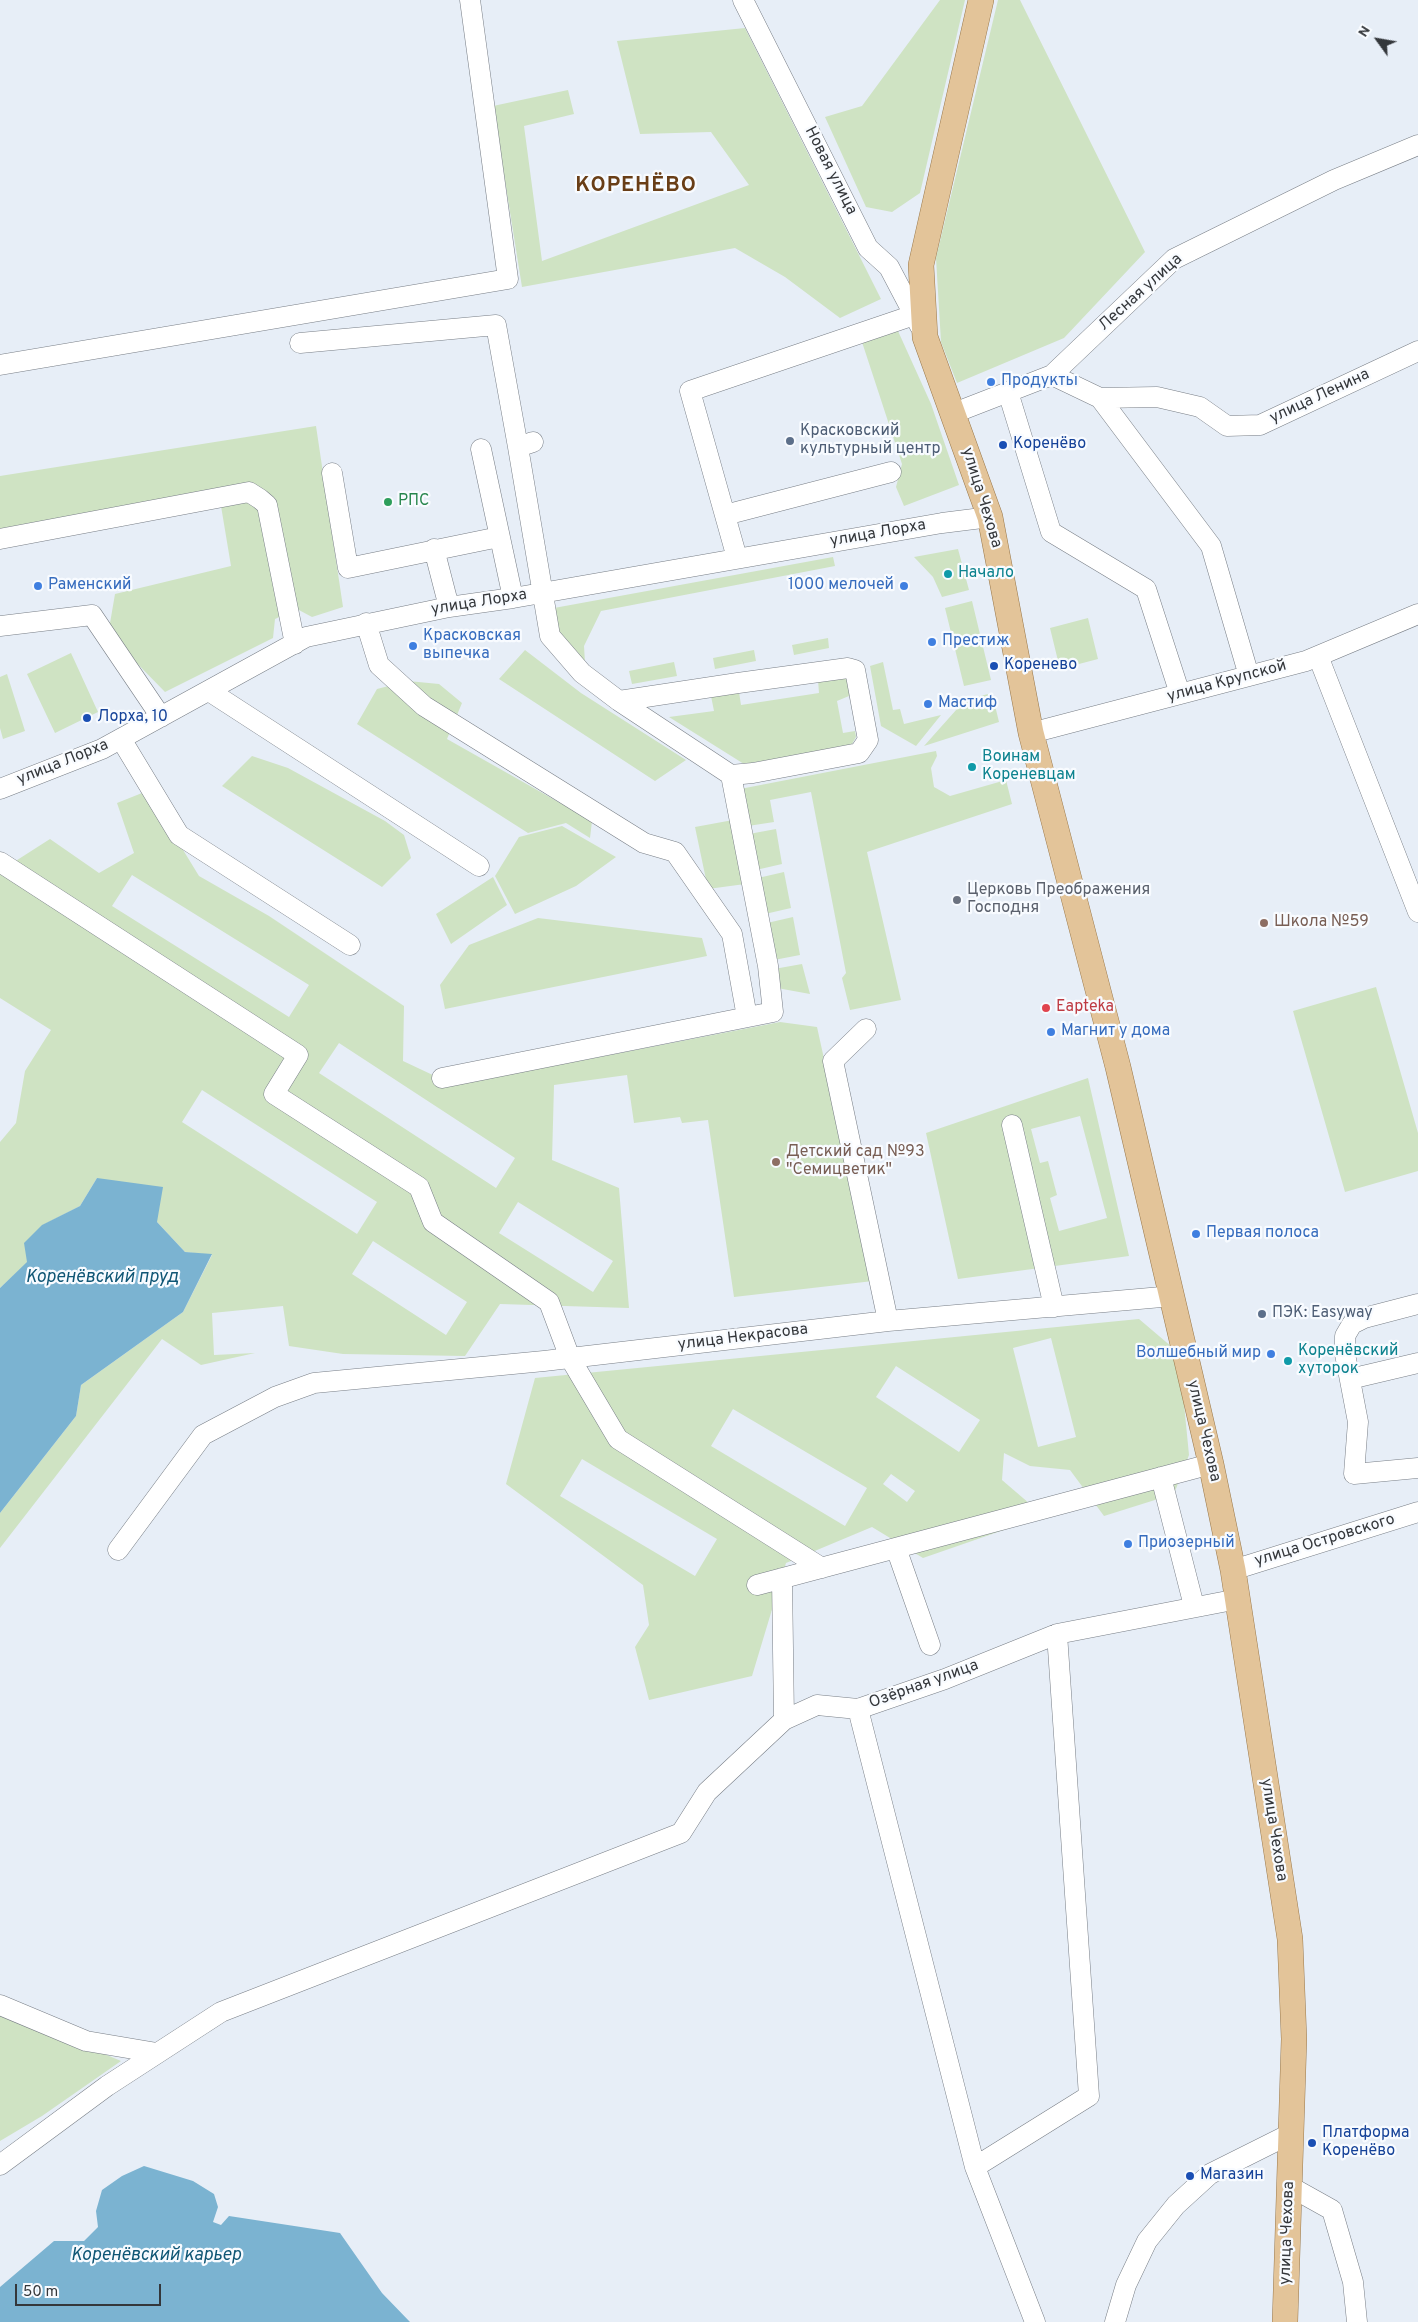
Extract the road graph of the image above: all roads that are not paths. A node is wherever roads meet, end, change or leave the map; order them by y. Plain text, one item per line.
1 (470, 0) edge
2 (743, 0) edge
3 (981, 0) edge
4 (1418, 146) edge
5 (921, 265) junction
6 (889, 267) junction
7 (920, 326) junction
8 (300, 343) dead end
9 (1418, 351) edge
10 (0, 365) edge
11 (1052, 374) junction
12 (1008, 392) junction
13 (1100, 398) junction
14 (954, 413) junction
15 (481, 448) dead end
16 (891, 472) dead end
17 (332, 473) dead end
18 (725, 515) junction
19 (990, 517) junction
20 (500, 537) junction
21 (0, 539) edge
22 (434, 549) junction
23 (737, 558) junction
24 (544, 592) junction
25 (512, 598) junction
26 (449, 607) junction
27 (1418, 614) edge
28 (366, 623) junction
29 (0, 626) edge
30 (295, 644) junction
31 (1318, 656) junction
32 (1249, 676) junction
33 (209, 691) junction
34 (1180, 694) junction
35 (619, 701) junction
36 (161, 717) junction
37 (1031, 733) junction
38 (121, 739) junction
39 (731, 775) junction
40 (0, 789) edge
41 (0, 862) edge
42 (479, 866) dead end
43 (1418, 912) edge
44 (350, 945) dead end
45 (747, 1017) junction
46 (866, 1029) dead end
47 (442, 1078) dead end
48 (1012, 1125) dead end
49 (1173, 1296) junction
50 (1418, 1304) edge
51 (1054, 1307) junction
52 (888, 1321) junction
53 (570, 1358) junction
54 (1418, 1364) edge
55 (1350, 1379) junction
56 (1211, 1464) junction
57 (1418, 1468) edge
58 (1161, 1477) junction
59 (1418, 1512) edge
60 (896, 1548) junction
61 (118, 1550) dead end
62 (822, 1568) junction
63 (1233, 1570) junction
64 (782, 1578) junction
65 (757, 1585) dead end
66 (1238, 1599) junction
67 (1194, 1606) junction
68 (1057, 1634) junction
69 (930, 1645) dead end
70 (858, 1709) junction
71 (784, 1720) junction
72 (0, 2005) edge
73 (157, 2053) junction
74 (1292, 2133) junction
75 (0, 2165) edge
76 (976, 2168) junction
77 (1289, 2186) junction
78 (1035, 2322) edge
79 (1115, 2322) edge
80 (1285, 2322) edge
81 (1356, 2322) edge

1 - 10 street
2 - 6 street, Новая улица
3 - 5 main road, Новая улица
4 - 11 street, Лесная улица
5 - 6 street
5 - 7 main road, Новая улица
6 - 7 street, Новая улица
7 - 14 main road, Новая улица
7 - 18 street
8 - 24 street
9 - 13 street, улица Ленина
11 - 12 street, Лесная улица
11 - 13 street, улица Ленина
12 - 14 street, Лесная улица
12 - 34 street
13 - 32 street
14 - 19 main road, улица Чехова
15 - 20 street
16 - 18 street
17 - 22 street
18 - 23 street
19 - 23 street, улица Лорха
19 - 37 main road, улица Чехова
20 - 22 street
20 - 25 street
21 - 30 street
22 - 26 street
23 - 24 street, улица Лорха
24 - 25 street, улица Лорха
24 - 35 street
25 - 26 street, улица Лорха
26 - 28 street, улица Лорха
27 - 31 street, улица Крупской
28 - 30 street, улица Лорха
28 - 45 street
29 - 36 street
30 - 33 street, улица Лорха
31 - 32 street, улица Крупской
31 - 43 street
32 - 34 street, улица Крупской
33 - 36 street, улица Лорха
33 - 42 street
34 - 37 street, улица Крупской
35 - 39 street
35 - 39 street
36 - 38 street, улица Лорха
37 - 49 main road, улица Чехова
38 - 40 street, улица Лорха
38 - 44 street
39 - 45 street
41 - 53 street
45 - 47 street
46 - 52 street
48 - 51 street
49 - 51 street, улица Некрасова
49 - 56 main road, улица Чехова
50 - 55 street
51 - 52 street, улица Некрасова
52 - 53 street, улица Некрасова
53 - 61 street, улица Некрасова
53 - 62 street
54 - 55 street
55 - 57 street
56 - 58 street
56 - 63 main road, улица Чехова
58 - 60 street
58 - 67 street
59 - 63 street, улица Островского
60 - 62 street
60 - 69 street
62 - 64 street
63 - 66 main road, улица Чехова
64 - 65 street
64 - 71 street
66 - 67 street, Озёрная улица
66 - 74 main road, улица Чехова
67 - 68 street, Озёрная улица
68 - 70 street, Озёрная улица
68 - 76 street
70 - 71 street, Озёрная улица
70 - 76 street
71 - 73 street, Озёрная улица
72 - 73 street
73 - 75 street, Озёрная улица
74 - 77 main road, улица Чехова
74 - 79 street
76 - 78 street
77 - 80 main road, улица Чехова
77 - 81 street

